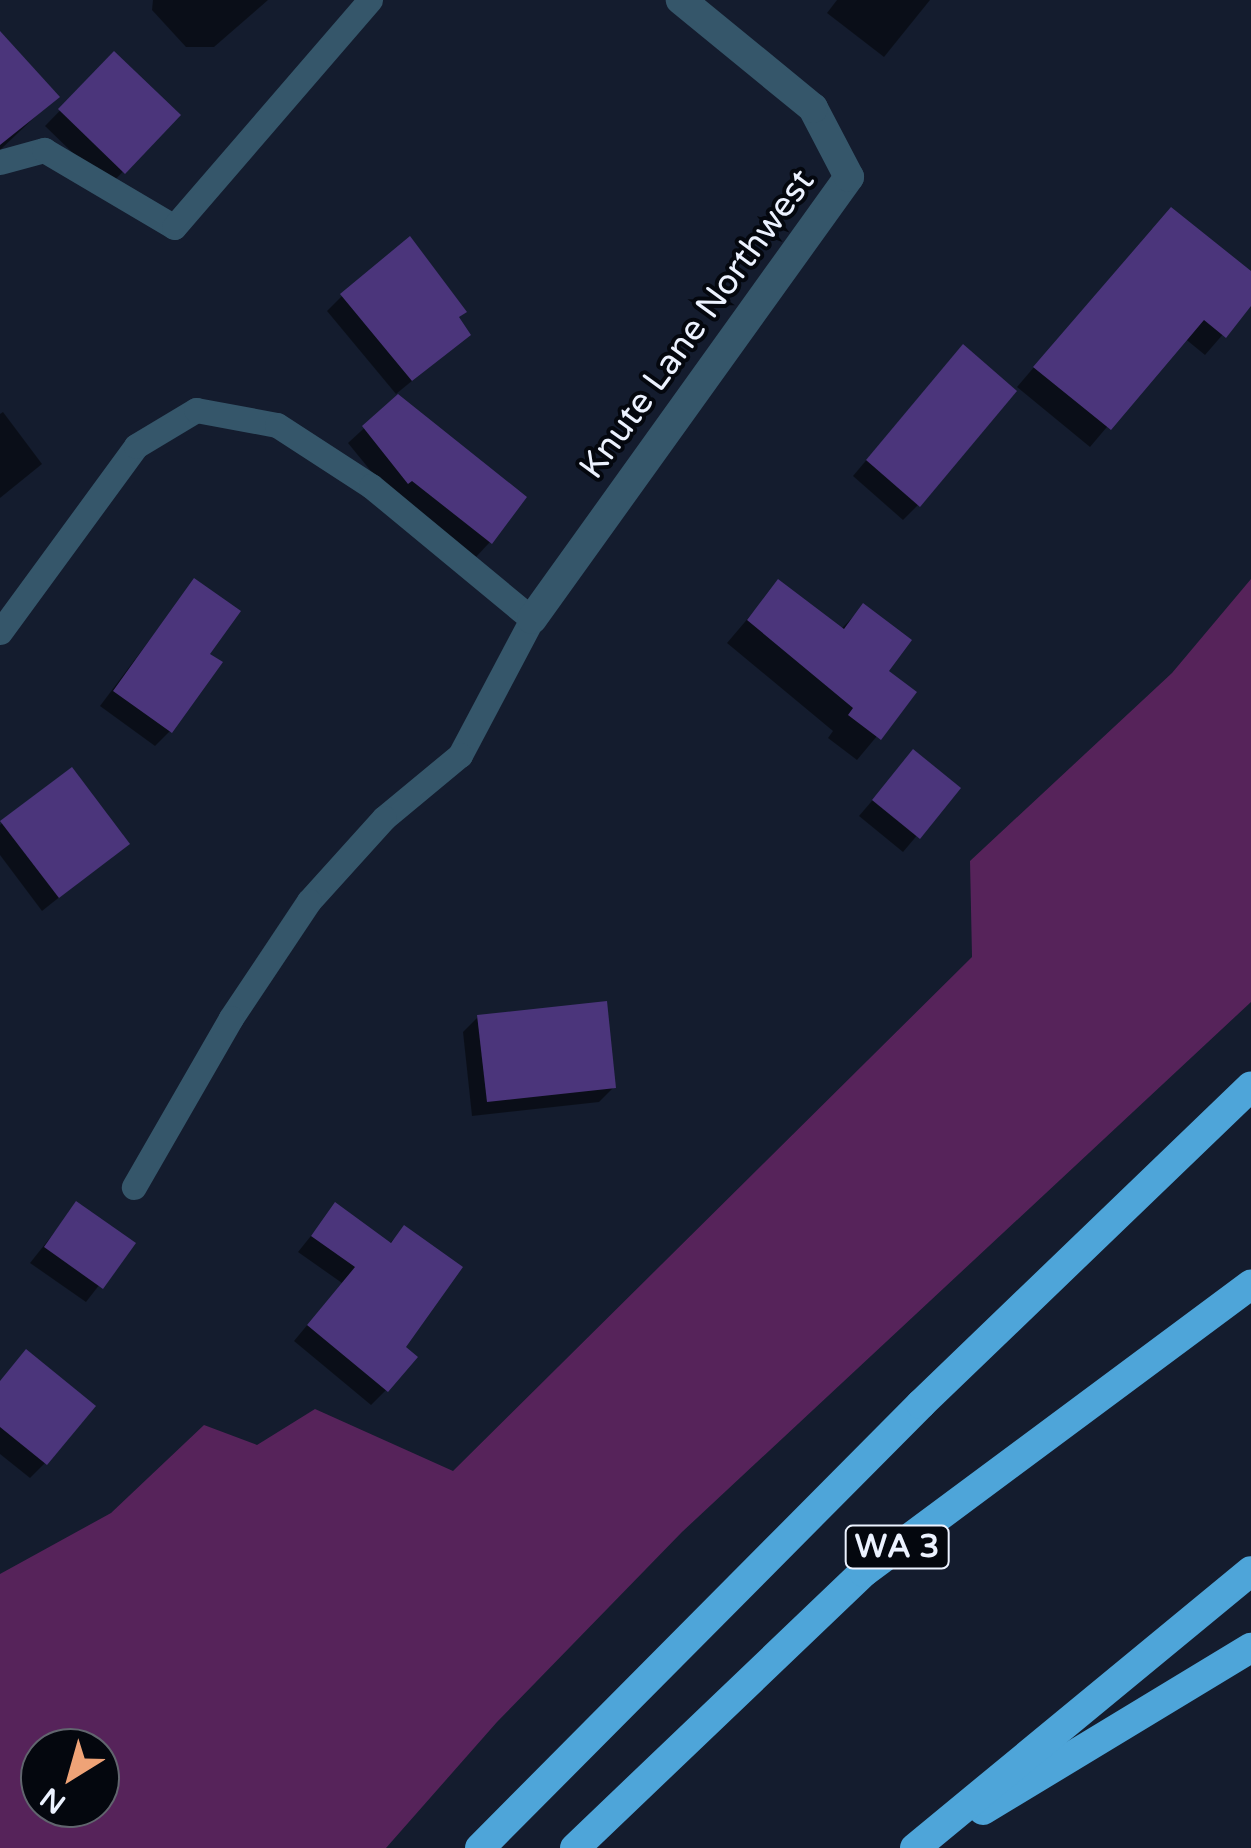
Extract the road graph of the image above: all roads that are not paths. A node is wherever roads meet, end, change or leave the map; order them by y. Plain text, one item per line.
1 (370, 0) edge
2 (681, 0) edge
3 (0, 162) edge
4 (532, 620) junction
5 (0, 632) edge
6 (1251, 1086) edge
7 (134, 1188) dead end
8 (1251, 1284) edge
9 (1251, 1570) edge
10 (1251, 1648) edge
11 (480, 1848) edge
12 (575, 1848) edge
13 (918, 1848) edge

1 - 3 lane
2 - 4 street, Knute Lane Northwest
4 - 5 lane
4 - 7 lane
6 - 11 highway
8 - 12 highway, WA 3
9 - 13 highway
10 - 13 highway

